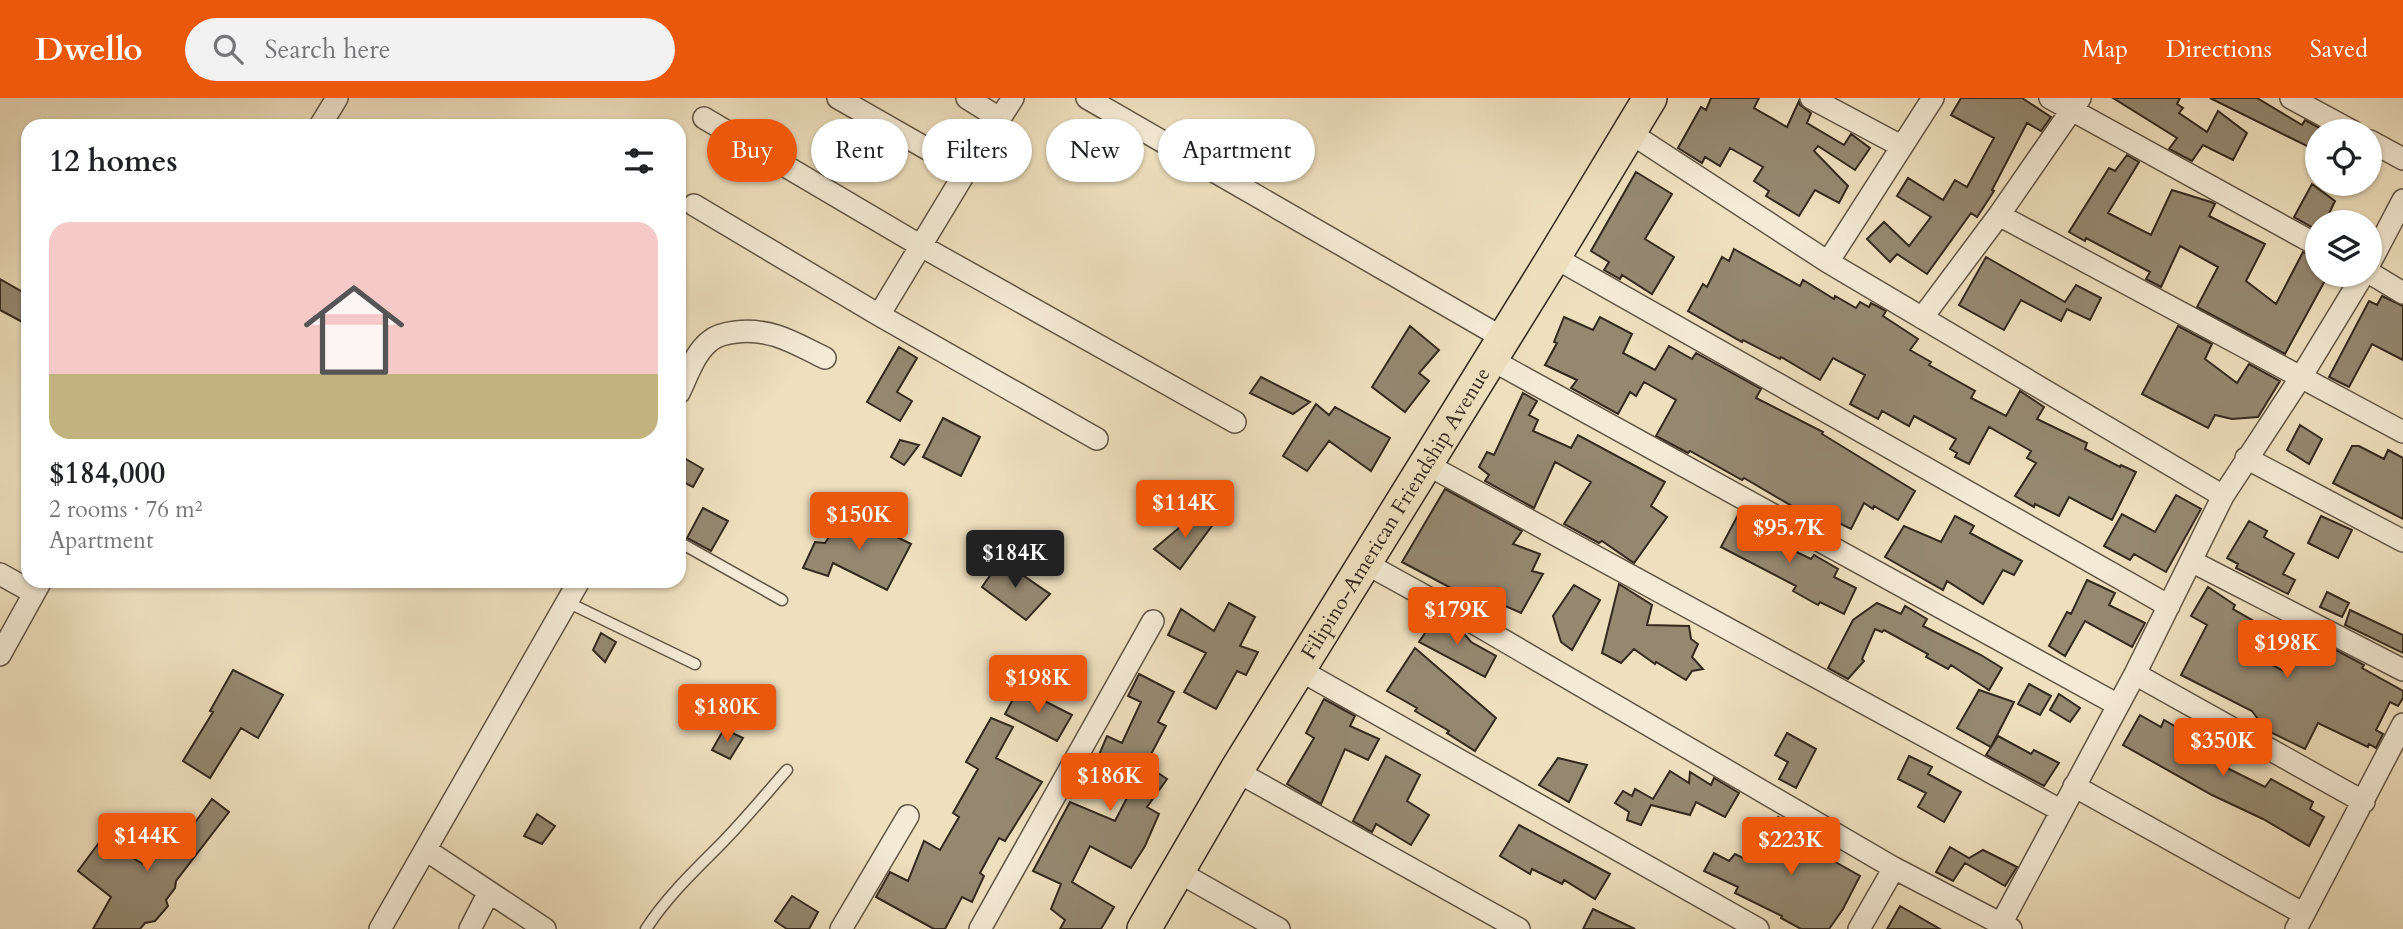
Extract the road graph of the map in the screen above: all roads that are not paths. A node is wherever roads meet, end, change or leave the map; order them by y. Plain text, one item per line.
1 (337, 98) edge
2 (838, 98) edge
3 (967, 98) edge
4 (1013, 98) edge
5 (1087, 98) edge
6 (1650, 98) edge
7 (1811, 98) edge
8 (1933, 98) edge
9 (2050, 98) edge
10 (2291, 98) edge
11 (2076, 104) edge
12 (704, 118) dead end
13 (999, 118) joint
14 (324, 119) edge
15 (2330, 119) edge
16 (1629, 132) junction
17 (922, 146) edge
18 (1901, 146) junction
19 (2382, 148) edge
20 (2403, 159) edge
21 (959, 182) edge
22 (2403, 200) edge
23 (694, 205) dead end
24 (1999, 215) junction
25 (2305, 237) edge
26 (2382, 240) edge
27 (920, 247) junction
28 (1554, 257) junction
29 (1828, 262) junction
30 (2382, 280) edge
31 (2356, 287) edge
32 (2403, 293) edge
33 (880, 315) junction
34 (1922, 318) junction
35 (1497, 348) junction
36 (825, 358) dead end
37 (2301, 377) junction
38 (686, 379) edge
39 (1235, 422) dead end
40 (2403, 432) edge
41 (1097, 439) dead end
42 (2246, 458) junction
43 (1426, 464) junction
44 (2223, 496) junction
45 (2403, 541) edge
46 (686, 546) edge
47 (2191, 561) junction
48 (1365, 563) junction
49 (0, 574) edge
50 (21, 581) edge
51 (37, 588) edge
52 (575, 588) edge
53 (782, 600) dead end
54 (567, 602) junction
55 (2169, 606) junction
56 (1153, 621) dead end
57 (0, 655) edge
58 (695, 664) dead end
59 (1298, 669) junction
60 (2403, 670) edge
61 (2135, 674) junction
62 (2118, 705) junction
63 (2403, 723) edge
64 (787, 770) dead end
65 (1236, 771) junction
66 (2074, 786) junction
67 (2364, 802) junction
68 (2060, 810) junction
69 (908, 816) dead end
70 (426, 850) junction
71 (1894, 868) junction
72 (1177, 870) junction
73 (489, 892) junction
74 (2300, 921) edge
75 (2006, 926) edge
76 (543, 928) edge
77 (380, 929) edge
78 (470, 929) edge
79 (646, 929) edge
80 (841, 929) edge
81 (980, 929) edge
82 (1144, 929) edge
83 (1279, 929) edge
84 (1519, 929) edge
85 (1758, 929) edge
86 (1859, 929) edge

1 - 14 street
2 - 17 street
3 - 13 street
4 - 13 street
5 - 35 street
6 - 16 main road, Filipino-American Friendship Avenue
7 - 18 street
8 - 18 street
9 - 11 street
10 - 15 street
11 - 24 street
11 - 25 street
12 - 27 street
16 - 28 main road, Filipino-American Friendship Avenue
16 - 29 street
18 - 29 street
19 - 20 street
21 - 27 street
22 - 26 street
23 - 33 street
24 - 34 street
24 - 37 street
27 - 33 street
27 - 39 street
28 - 35 main road, Filipino-American Friendship Avenue
28 - 55 street
29 - 34 street
30 - 32 street
31 - 37 street
33 - 41 street
34 - 44 street
35 - 43 main road, Filipino-American Friendship Avenue
35 - 62 street
36 - 38 street
37 - 40 street
37 - 42 street
42 - 44 street
42 - 45 street
43 - 48 main road, Filipino-American Friendship Avenue
43 - 68 street
44 - 47 street
46 - 53 lane
47 - 55 street
47 - 60 street
48 - 59 main road, Filipino-American Friendship Avenue
48 - 71 street
49 - 50 street
51 - 57 street
52 - 54 street
54 - 58 lane
54 - 70 street
55 - 61 street
56 - 81 street
59 - 65 main road, Filipino-American Friendship Avenue
59 - 85 street
61 - 62 street
61 - 67 street
62 - 66 street
63 - 67 street
64 - 79 lane
65 - 72 main road, Filipino-American Friendship Avenue
65 - 84 street
66 - 68 street
66 - 74 street
67 - 74 street
68 - 75 street
69 - 80 street
70 - 73 street
70 - 77 street
71 - 75 street
71 - 86 street
72 - 82 main road, Filipino-American Friendship Avenue
72 - 83 street
73 - 76 street
73 - 78 street

